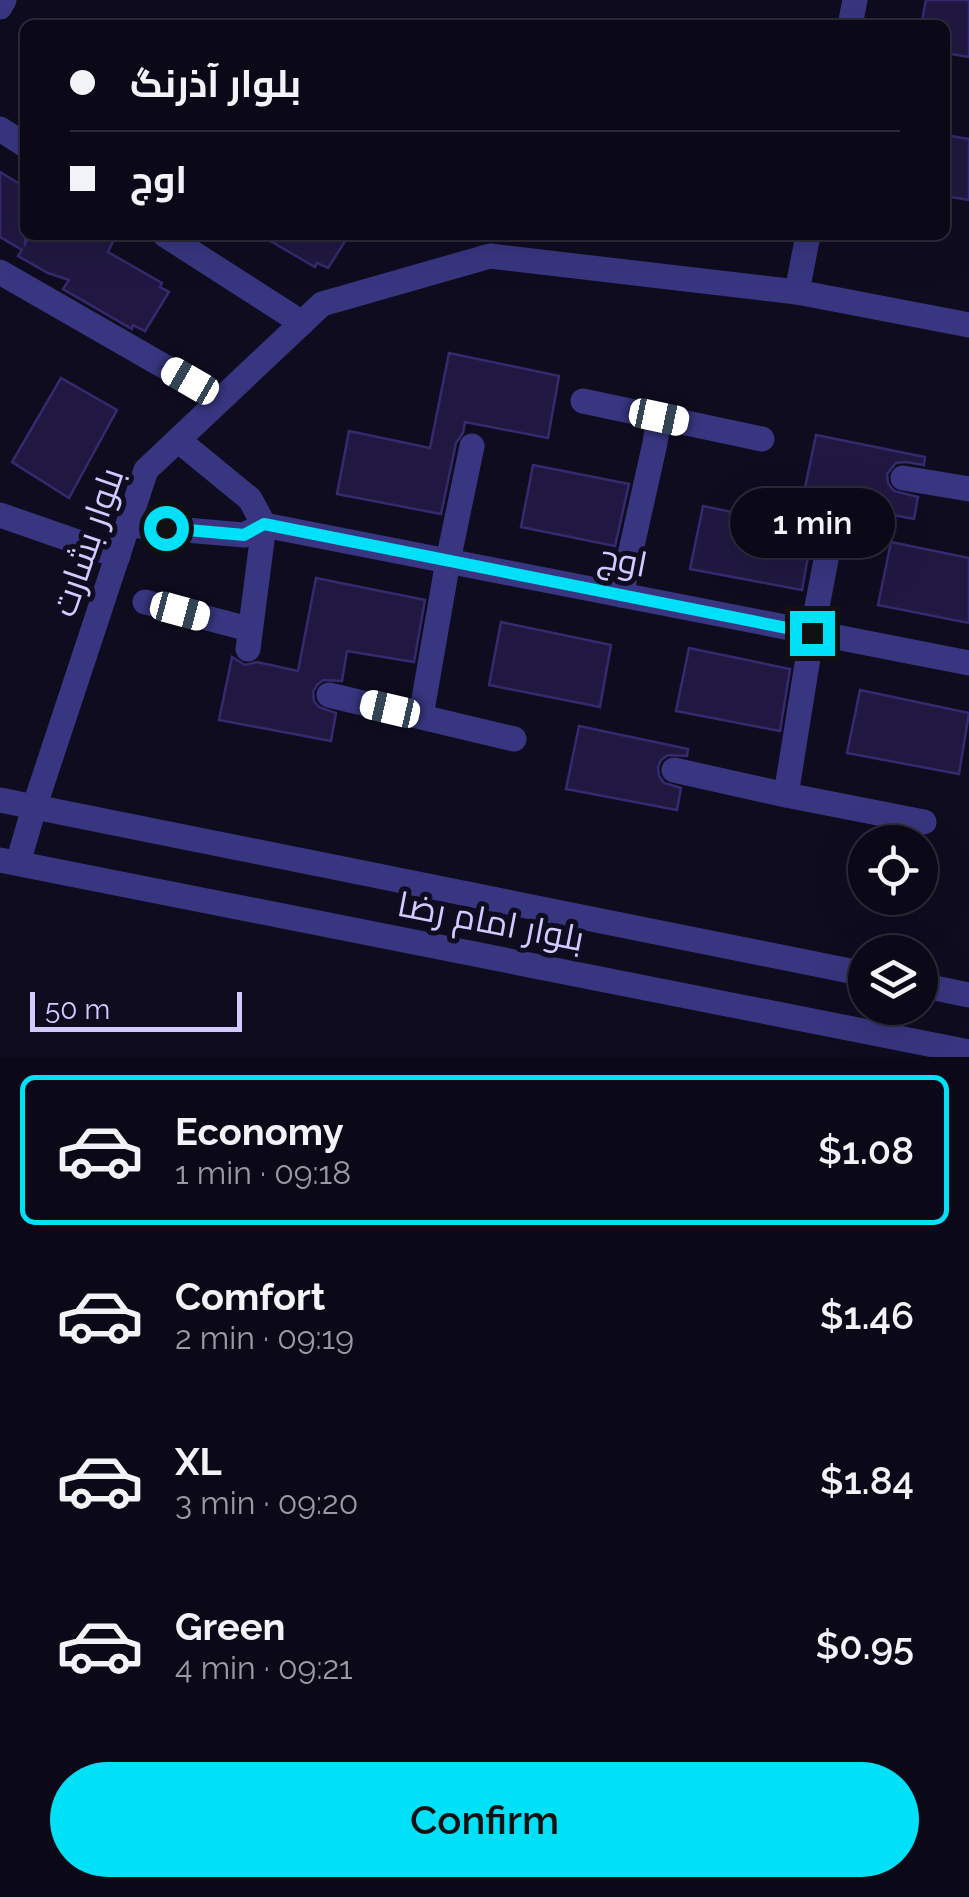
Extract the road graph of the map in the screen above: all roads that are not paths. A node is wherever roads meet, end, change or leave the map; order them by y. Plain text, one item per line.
1 (4, 0) edge
2 (0, 7) edge
3 (173, 240) edge
4 (807, 240) edge
5 (0, 272) edge
6 (797, 292) junction
7 (302, 323) junction
8 (969, 325) edge
9 (221, 399) junction
10 (583, 401) dead end
11 (659, 417) junction
12 (762, 439) dead end
13 (178, 440) junction
14 (472, 446) dead end
15 (903, 478) dead end
16 (969, 488) edge
17 (0, 515) edge
18 (264, 524) junction
19 (128, 525) junction
20 (832, 528) dead end
21 (118, 556) junction
22 (448, 561) junction
23 (621, 595) junction
24 (145, 602) dead end
25 (812, 633) junction
26 (969, 664) edge
27 (329, 695) dead end
28 (421, 716) junction
29 (514, 739) dead end
30 (674, 770) dead end
31 (786, 796) junction
32 (0, 800) edge
33 (34, 808) junction
34 (924, 822) dead end
35 (9, 862) edge
36 (848, 971) edge
37 (938, 989) edge
38 (969, 995) edge
39 (969, 1052) edge

1 - 2 street
3 - 7 street
4 - 6 street
5 - 9 street
6 - 7 street, بلوار بشارت
6 - 8 street, بلوار بشارت
7 - 9 street, بلوار بشارت
9 - 13 street, بلوار بشارت
10 - 11 street
11 - 12 street
11 - 23 street
13 - 18 street
13 - 19 street, بلوار بشارت
14 - 22 street
15 - 16 street
17 - 21 street
18 - 19 street
18 - 22 street, اوج
18 - 24 street
19 - 21 street, بلوار بشارت
20 - 25 street
21 - 33 street, بلوار بشارت
22 - 23 street, اوج
22 - 28 street
23 - 25 street, اوج
25 - 26 street, اوج
25 - 31 street
27 - 28 street
28 - 29 street
30 - 31 street
31 - 34 street
32 - 33 street, بلوار امام رضا
33 - 35 street, بلوار بشارت
33 - 36 street, بلوار امام رضا
35 - 39 street, بلوار امام رضا
37 - 38 street

